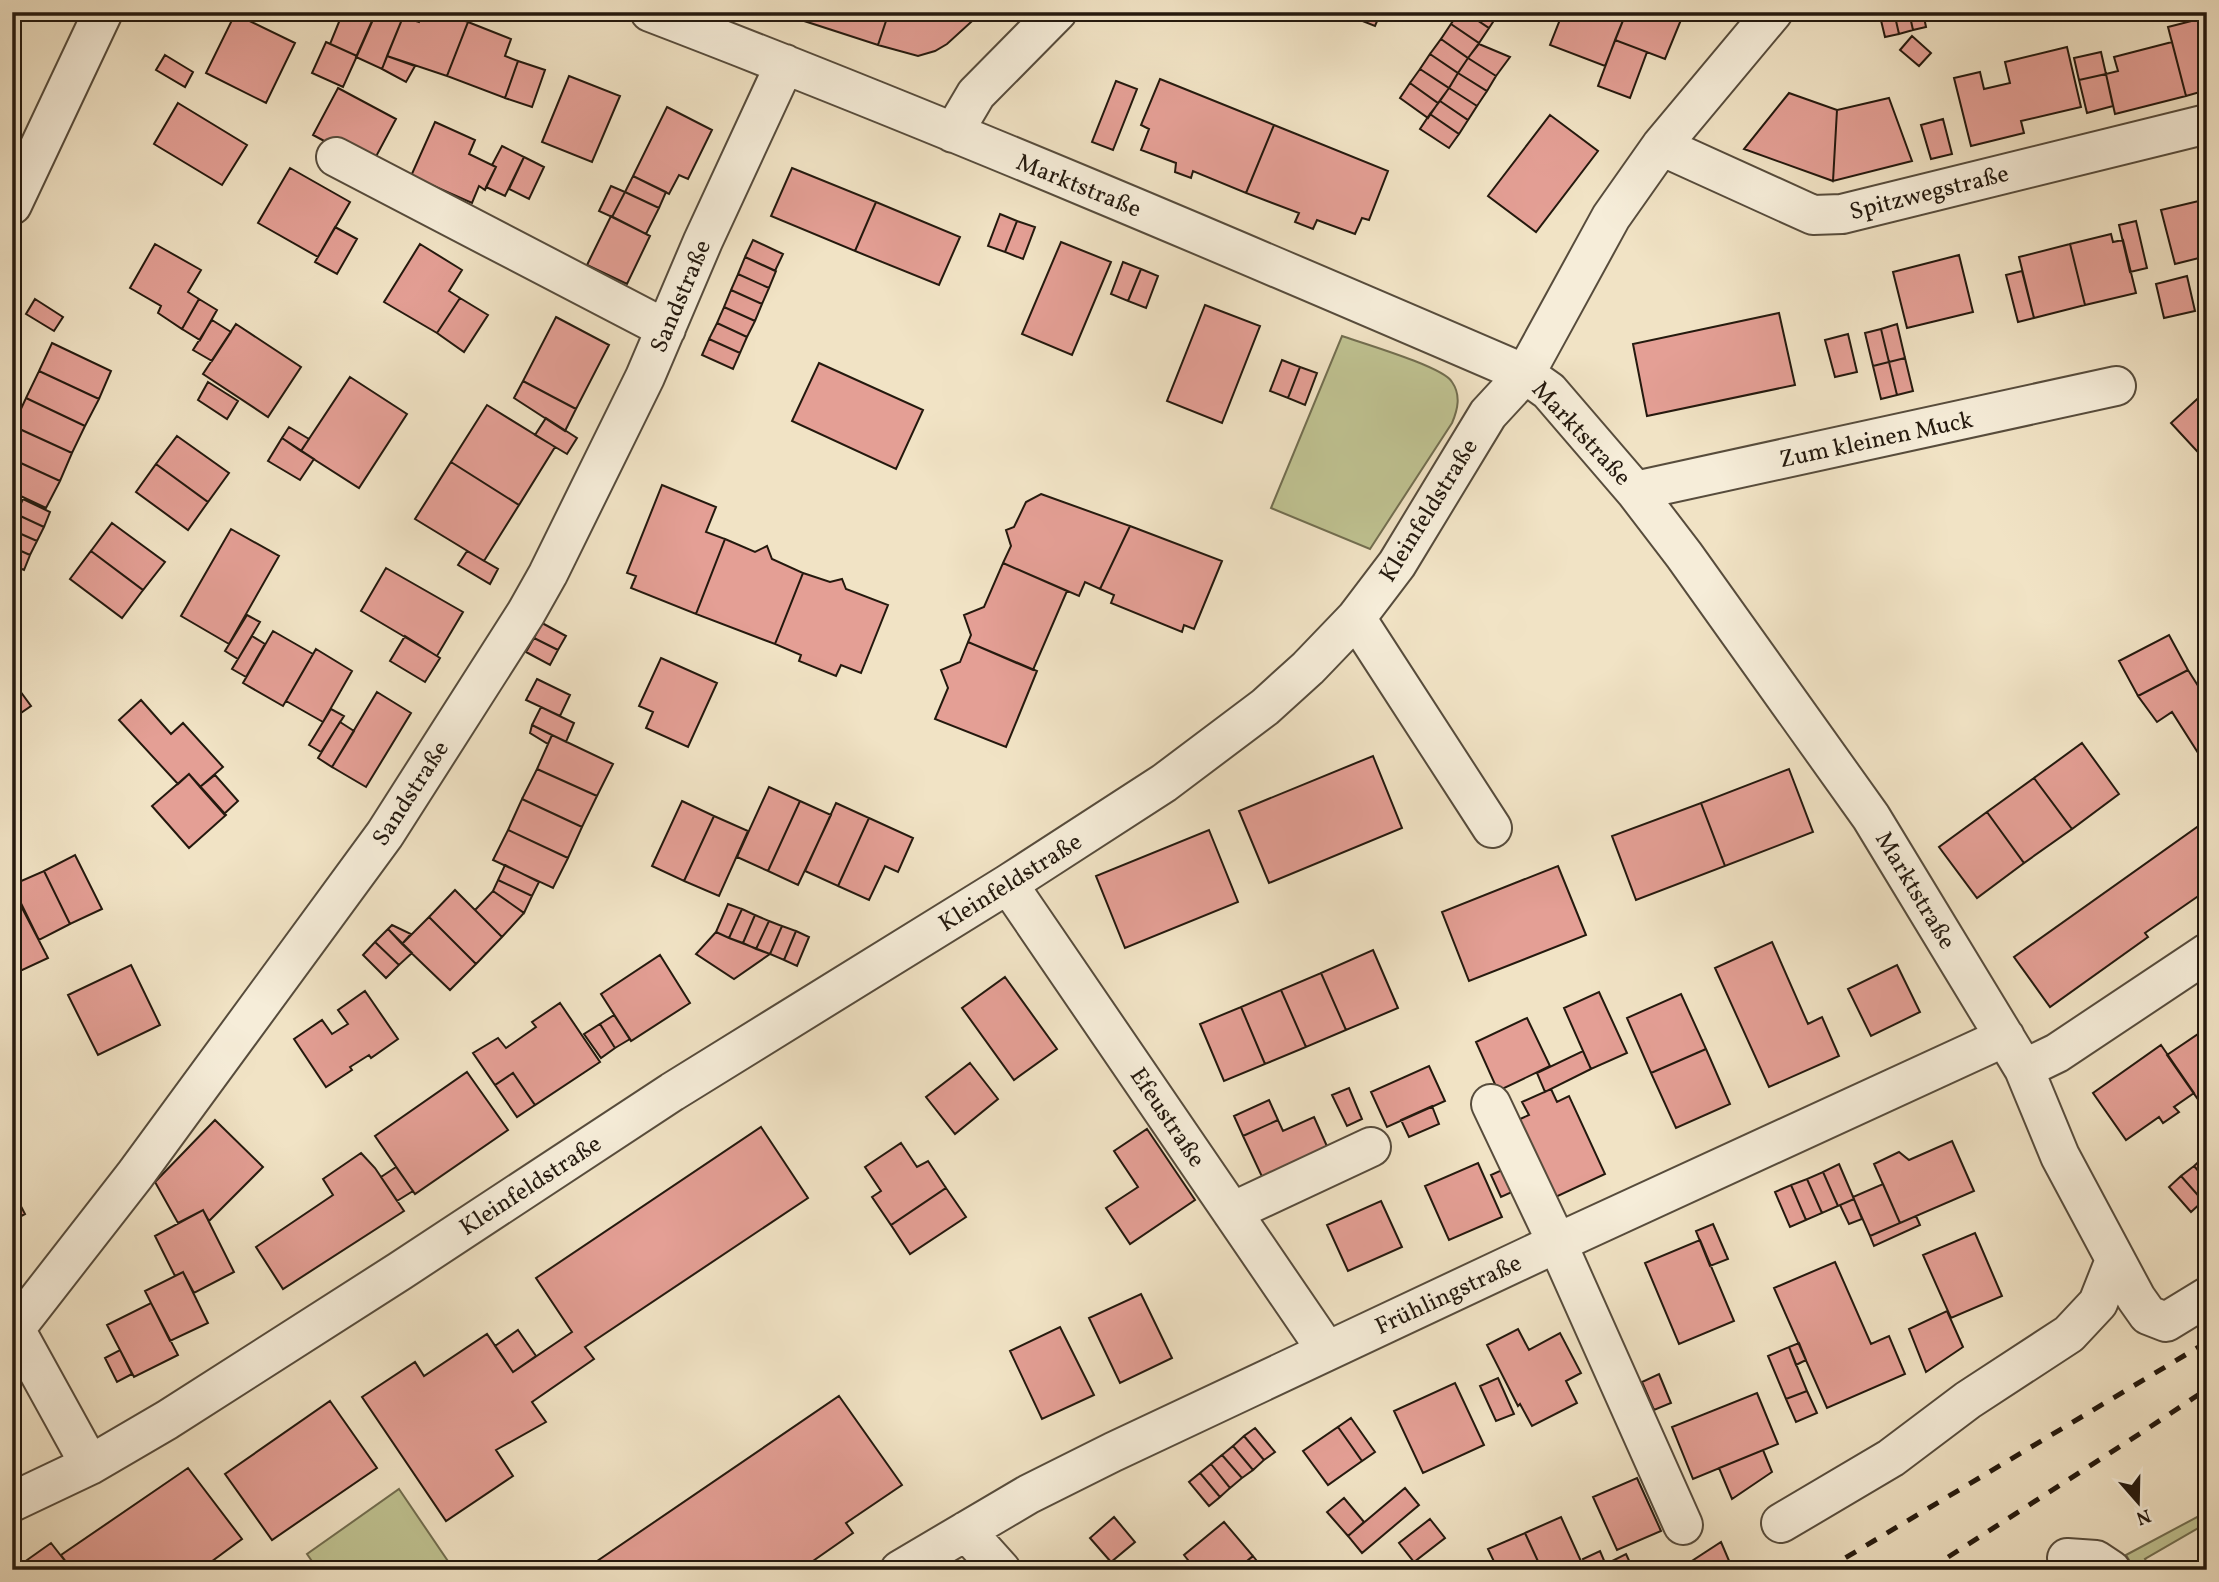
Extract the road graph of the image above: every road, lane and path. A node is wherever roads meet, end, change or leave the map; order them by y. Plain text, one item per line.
1 (103, 12) edge
2 (650, 12) edge
3 (1057, 12) edge
4 (1773, 12) edge
5 (785, 64) junction
6 (2207, 124) edge
7 (953, 133) junction
8 (1661, 146) junction
9 (336, 157) dead end
10 (12, 205) edge
11 (377, 208) dead end
12 (661, 341) junction
13 (1525, 374) junction
14 (2116, 386) dead end
15 (1659, 506) junction
16 (1356, 618) junction
17 (1492, 828) dead end
18 (1008, 884) junction
19 (2207, 953) edge
20 (2015, 1053) junction
21 (1491, 1104) dead end
22 (1371, 1147) dead end
23 (1232, 1212) junction
24 (1556, 1243) junction
25 (2115, 1260) junction
26 (2207, 1297) edge
27 (1326, 1351) junction
28 (90, 1465) junction
29 (12, 1502) edge
30 (1781, 1523) dead end
31 (1683, 1525) dead end
32 (966, 1531) junction
33 (2067, 1558) dead end
34 (900, 1570) edge
35 (1001, 1570) edge
36 (2112, 1570) edge

1 - 10 street
2 - 5 street, Marktstraße
3 - 7 street
4 - 8 street, Kleinfeldstraße
5 - 7 street, Marktstraße
5 - 12 street, Sandstraße
6 - 8 street, Spitzwegstraße
7 - 13 street, Marktstraße
8 - 13 street, Kleinfeldstraße
9 - 12 street
11 - 12 street
12 - 28 street, Sandstraße
13 - 15 street, Marktstraße
13 - 16 street, Kleinfeldstraße
14 - 15 street, Zum kleinen Muck
15 - 20 street, Marktstraße
16 - 17 street
16 - 18 street, Kleinfeldstraße
18 - 23 street, Efeustraße
18 - 28 street, Kleinfeldstraße
19 - 20 street, Frühlingstraße
20 - 24 street, Frühlingstraße
20 - 25 street, Marktstraße
21 - 24 street
22 - 23 street
23 - 27 street, Efeustraße
24 - 27 street, Frühlingstraße
24 - 31 street
25 - 26 street, Marktstraße
25 - 30 street
27 - 32 street, Frühlingstraße
28 - 29 street, Kleinfeldstraße
32 - 34 street, Frühlingstraße
32 - 35 street
33 - 36 street

